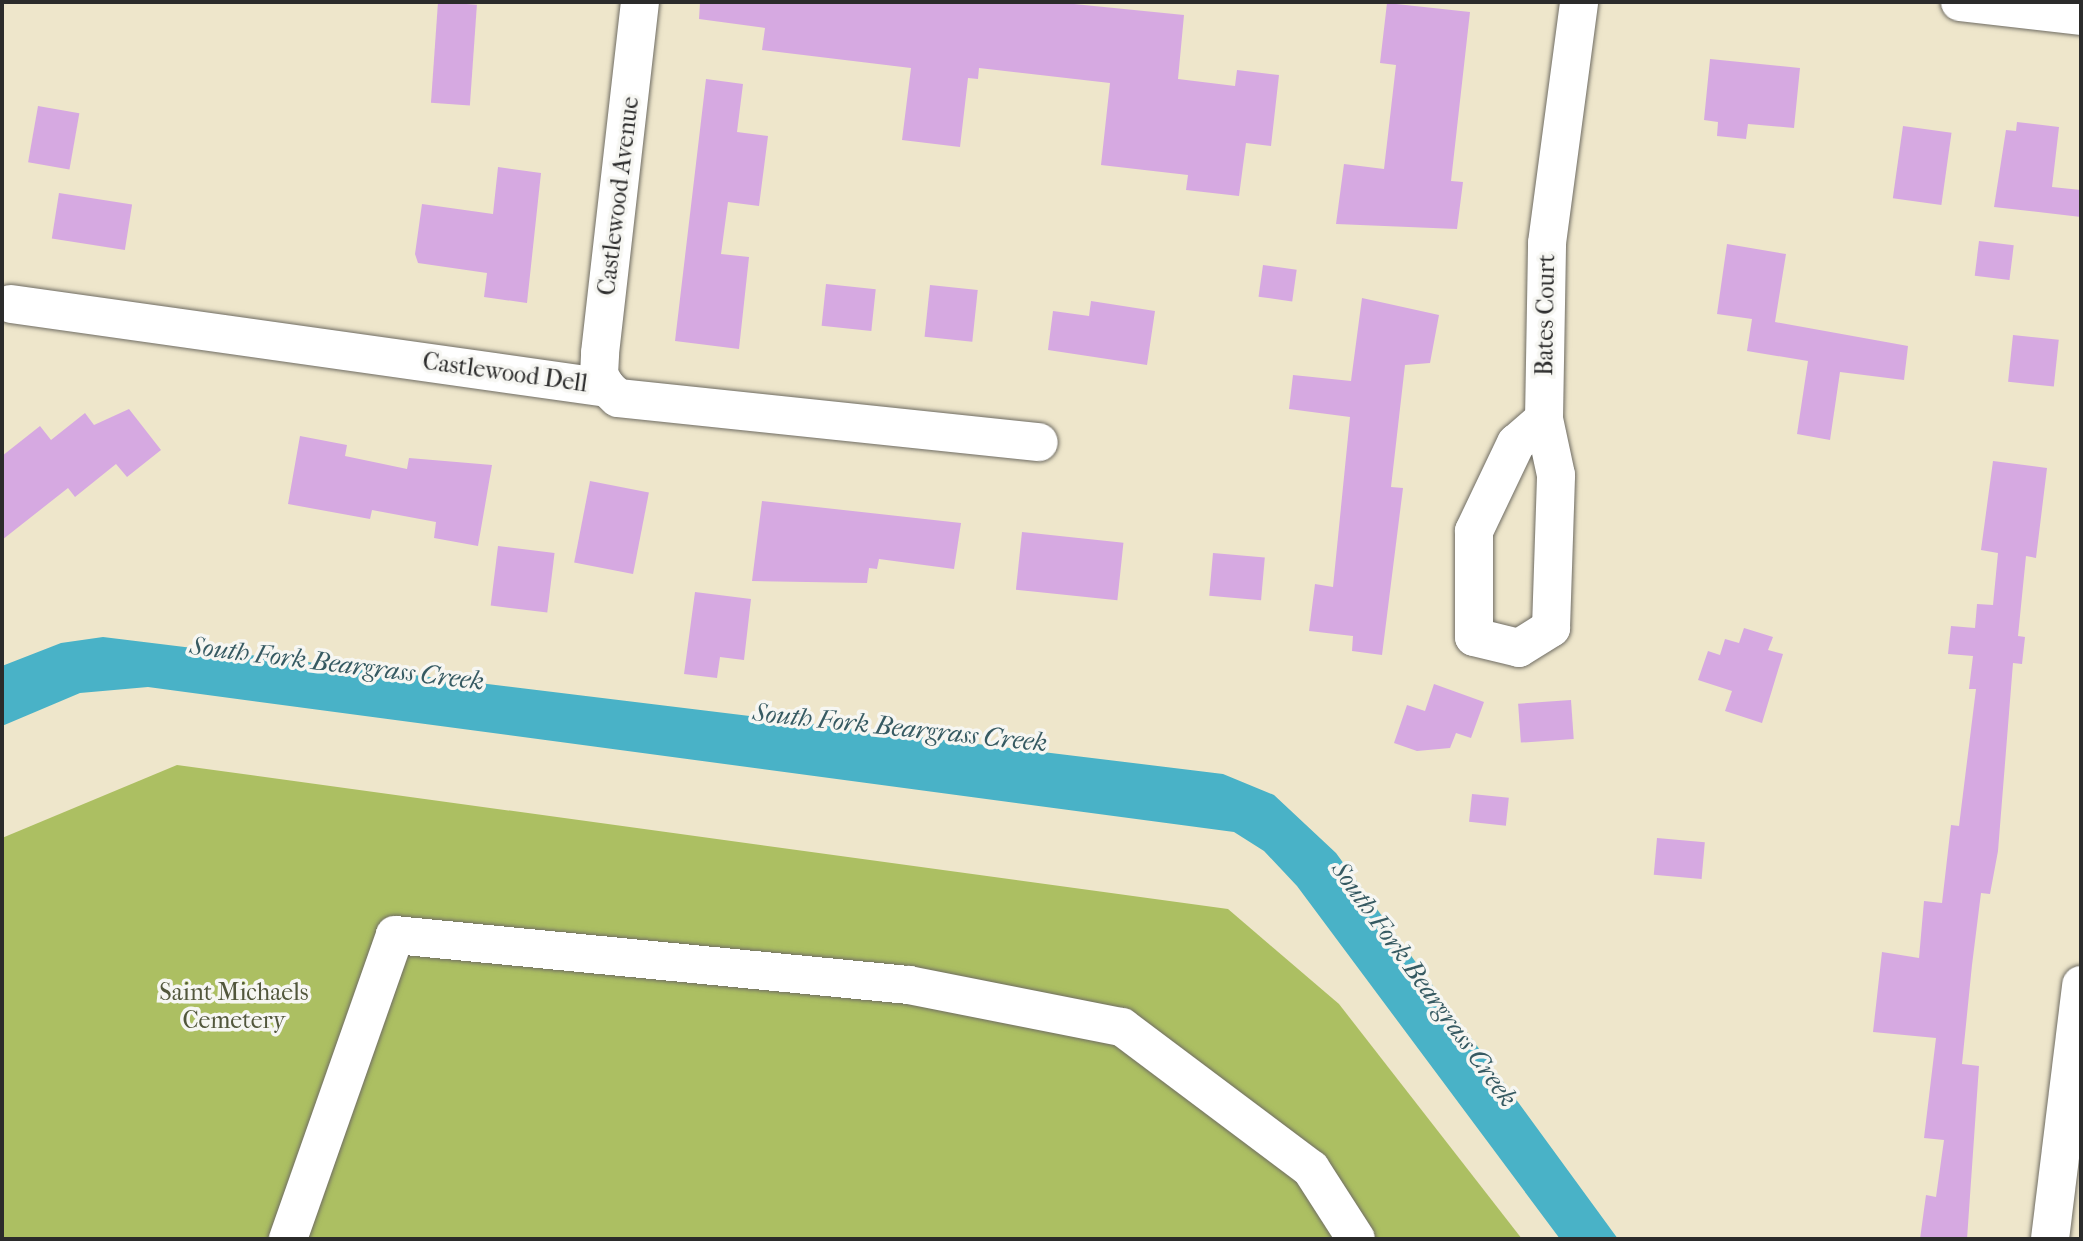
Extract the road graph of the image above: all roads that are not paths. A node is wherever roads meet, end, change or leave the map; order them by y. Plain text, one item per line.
1 (640, 2) edge
2 (1579, 2) edge
3 (1960, 2) edge
4 (2081, 16) edge
5 (11, 304) dead end
6 (607, 388) junction
7 (1544, 419) junction
8 (1039, 442) dead end
9 (2081, 985) edge
10 (288, 1239) edge
11 (1356, 1239) edge
12 (2050, 1239) edge

1 - 6 street, Castlewood Avenue
2 - 7 street, Bates Court
3 - 4 street
5 - 6 street, Castlewood Dell
6 - 8 street, Castlewood Dell
7 - 7 street, Bates Court
9 - 12 street
10 - 11 street

